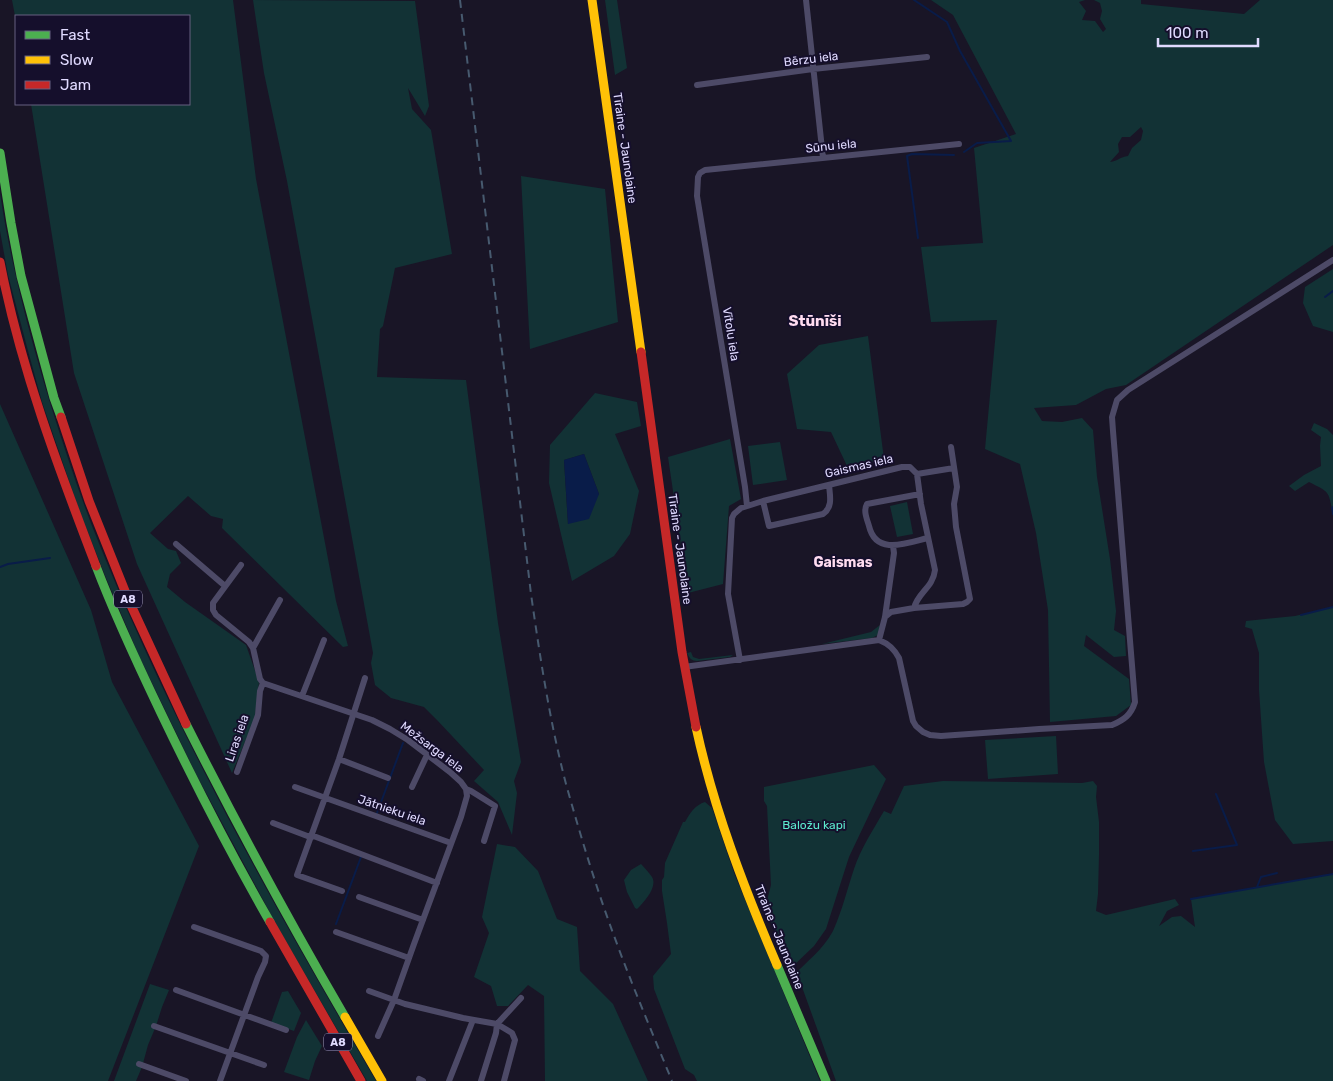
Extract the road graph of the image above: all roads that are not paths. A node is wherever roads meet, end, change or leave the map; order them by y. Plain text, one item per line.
1 (592, 0) edge
2 (806, 0) edge
3 (927, 57) dead end
4 (813, 70) junction
5 (697, 85) dead end
6 (959, 144) dead end
7 (0, 153) edge
8 (823, 158) junction
9 (705, 170) joint
10 (1333, 260) edge
11 (0, 262) edge
12 (951, 447) dead end
13 (954, 468) junction
14 (917, 474) junction
15 (829, 485) junction
16 (920, 494) junction
17 (763, 500) junction
18 (747, 506) junction
19 (928, 538) junction
20 (176, 544) dead end
21 (893, 546) junction
22 (241, 565) dead end
23 (226, 586) junction
24 (280, 600) dead end
25 (914, 608) junction
26 (885, 618) junction
27 (324, 640) dead end
28 (879, 640) junction
29 (252, 648) junction
30 (740, 660) junction
31 (684, 667) junction
32 (365, 678) dead end
33 (263, 682) junction
34 (302, 696) junction
35 (354, 715) junction
36 (427, 755) junction
37 (339, 759) junction
38 (237, 772) dead end
39 (388, 778) dead end
40 (295, 787) dead end
41 (412, 787) dead end
42 (466, 789) junction
43 (324, 798) junction
44 (273, 823) dead end
45 (311, 836) junction
46 (484, 841) dead end
47 (451, 843) junction
48 (437, 883) junction
49 (342, 891) dead end
50 (359, 897) dead end
51 (423, 920) junction
52 (194, 927) dead end
53 (336, 932) dead end
54 (409, 958) junction
55 (176, 990) dead end
56 (369, 991) dead end
57 (521, 998) dead end
58 (394, 1000) junction
59 (244, 1015) junction
60 (472, 1020) junction
61 (497, 1024) junction
62 (154, 1026) dead end
63 (286, 1030) dead end
64 (378, 1036) dead end
65 (230, 1054) junction
66 (139, 1064) dead end
67 (264, 1065) dead end
68 (186, 1081) edge
69 (220, 1081) edge
70 (361, 1081) edge
71 (382, 1081) edge
72 (449, 1081) edge
73 (481, 1081) edge
74 (504, 1081) edge
75 (826, 1081) edge

1 - 31 main road, Tīraine - Jaunolaine
2 - 4 street
3 - 4 street, Bērzu iela
4 - 5 street, Bērzu iela
4 - 8 street
6 - 8 street, Sūnu iela
7 - 71 main road, A8
8 - 9 street, Sūnu iela
9 - 18 street, Vītolu iela
10 - 28 street
11 - 70 main road, A8
12 - 13 street
13 - 14 street, Gaismas iela
13 - 25 street
14 - 15 street, Gaismas iela
14 - 16 street
15 - 17 street, Gaismas iela
15 - 17 street
16 - 19 street
16 - 21 street
17 - 18 street, Gaismas iela
18 - 30 street, Gaismas iela
19 - 21 street
19 - 25 street
20 - 23 street
21 - 26 street
22 - 23 street
23 - 29 street
24 - 29 street
25 - 26 street
26 - 28 street
27 - 34 street
28 - 30 street
29 - 33 street
30 - 31 street
31 - 75 main road, Tīraine - Jaunolaine
32 - 35 street
33 - 34 street, Mežsarga iela
33 - 38 street, Liras iela
34 - 35 street, Mežsarga iela
35 - 36 street, Mežsarga iela
35 - 37 street
36 - 41 street
36 - 42 street, Mežsarga iela
37 - 39 street
37 - 43 street
40 - 43 street, Jātnieku iela
42 - 46 street
42 - 47 street, Mežsarga iela
43 - 45 street
43 - 47 street, Jātnieku iela
44 - 45 street
45 - 48 street
45 - 49 street
47 - 48 street, Mežsarga iela
48 - 51 street, Mežsarga iela
50 - 51 street
51 - 54 street, Mežsarga iela
52 - 59 street
53 - 54 street
54 - 58 street, Mežsarga iela
55 - 59 street
56 - 58 street
57 - 61 street
58 - 60 street
58 - 64 street, Mežsarga iela
59 - 63 street
59 - 65 street
60 - 61 street
60 - 72 street
61 - 73 street
61 - 74 street
62 - 65 street
65 - 67 street
65 - 69 street
66 - 68 street

